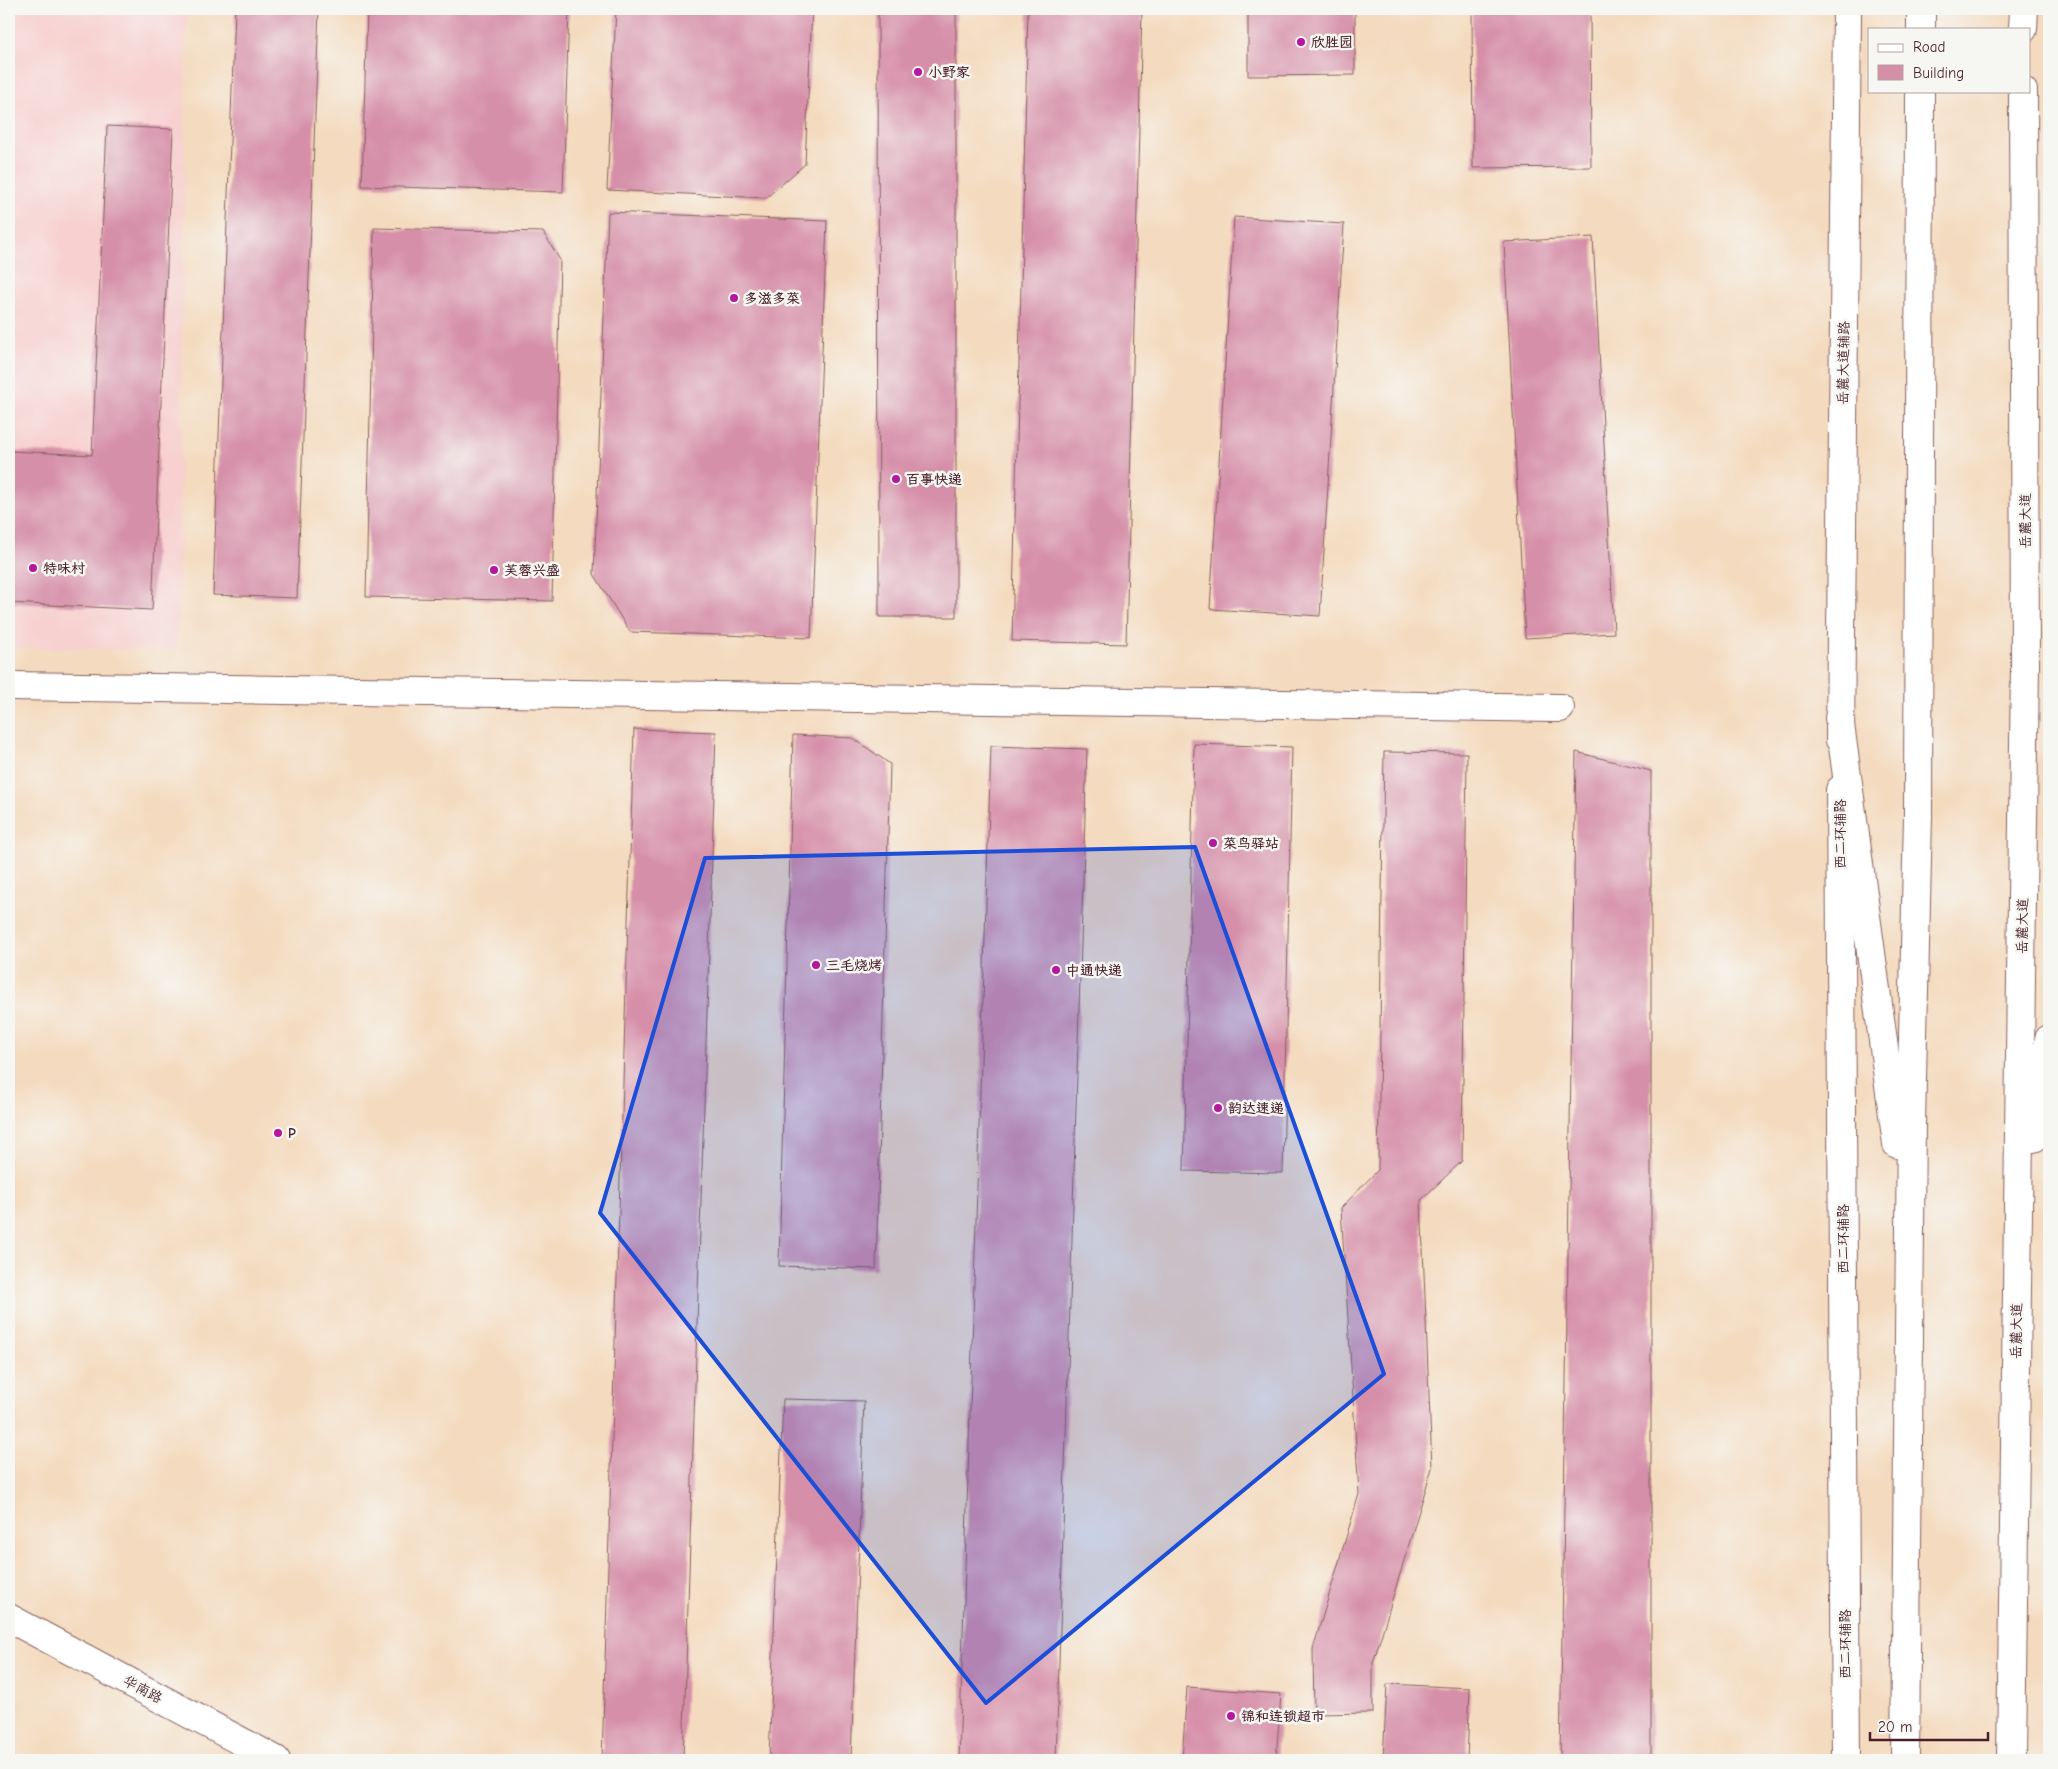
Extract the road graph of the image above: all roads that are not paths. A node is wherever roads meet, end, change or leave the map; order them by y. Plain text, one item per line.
1 (1847, 9) edge
2 (1921, 9) edge
3 (2024, 9) edge
4 (1921, 28) edge
5 (2024, 28) edge
6 (1920, 92) edge
7 (2023, 92) edge
8 (9, 686) edge
9 (1560, 708) dead end
10 (1839, 717) junction
11 (2049, 1039) edge
12 (2018, 1234) junction
13 (1909, 1238) junction
14 (9, 1618) edge
15 (276, 1760) edge
16 (1846, 1760) edge
17 (1905, 1760) edge
18 (2011, 1760) edge

1 - 10 main road, 岳麓大道辅路
2 - 4 main road
3 - 5 main road
6 - 13 main road
7 - 12 main road, 岳麓大道
8 - 9 main road
10 - 13 main road
10 - 16 main road, 西二环辅路
11 - 12 main road
12 - 18 main road, 岳麓大道
13 - 17 main road
14 - 15 main road, 华南路

